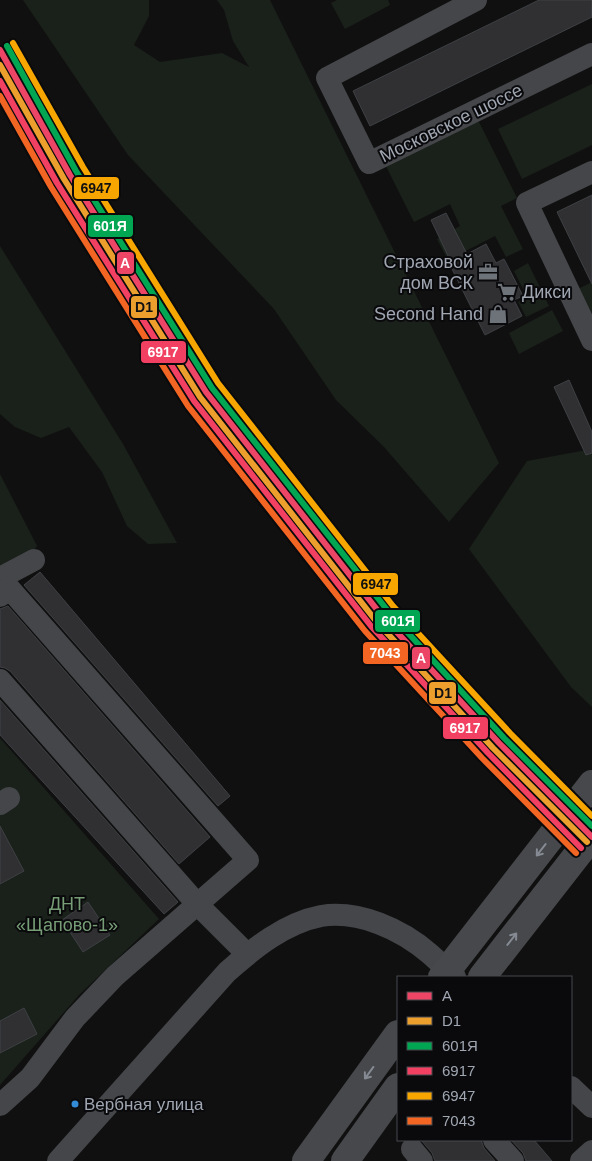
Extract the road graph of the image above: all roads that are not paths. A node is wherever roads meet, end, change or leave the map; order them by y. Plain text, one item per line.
1 (476, 0) edge
2 (592, 54) edge
3 (592, 172) edge
4 (592, 340) edge
5 (34, 560) dead end
6 (0, 578) edge
7 (0, 596) edge
8 (0, 680) edge
9 (592, 784) edge
10 (592, 836) edge
11 (198, 905) junction
12 (247, 954) junction
13 (443, 976) edge
14 (454, 976) edge
15 (483, 976) edge
16 (397, 1035) edge
17 (397, 1087) edge
18 (572, 1088) edge
19 (0, 1105) edge
20 (592, 1107) edge
21 (495, 1141) edge
22 (592, 1151) edge
23 (310, 1155) edge
24 (58, 1161) edge
25 (345, 1161) edge
26 (512, 1161) edge
27 (581, 1161) edge

1 - 2 street, Московское шоссе
3 - 4 street
5 - 6 street
7 - 11 street
8 - 11 street
9 -> 13 main road, bridge
15 -> 10 main road
11 - 12 street
11 - 19 street
12 - 14 street
12 - 24 street
16 -> 23 main road
17 - 25 main road
18 - 20 street
21 - 26 street
22 - 27 street

